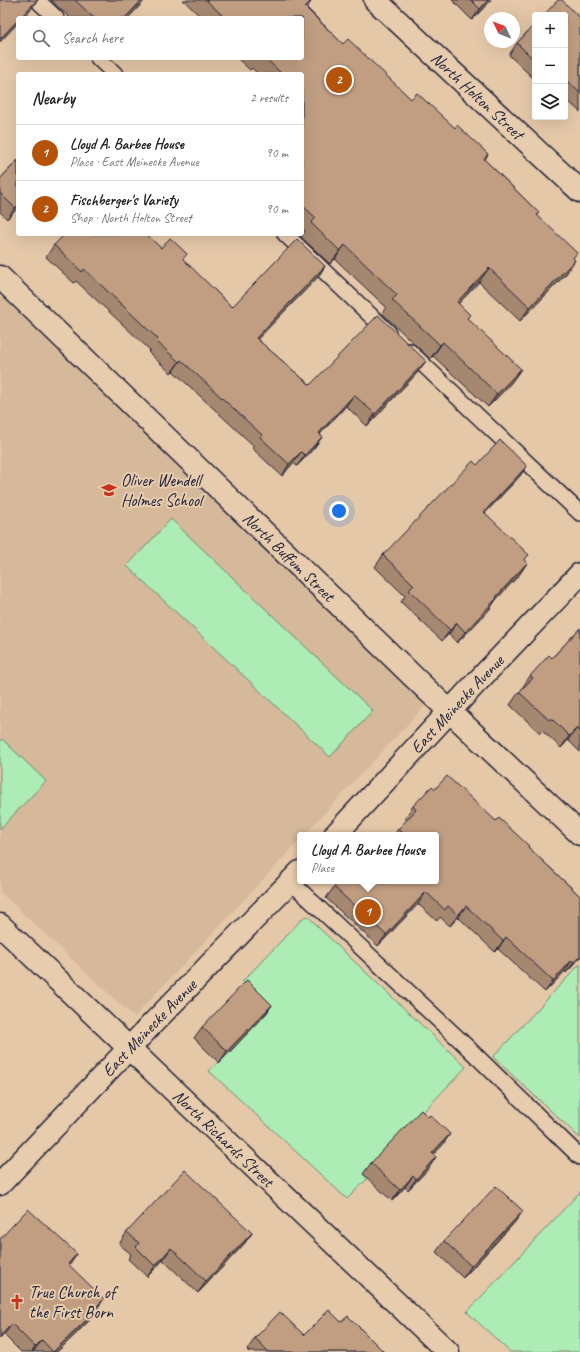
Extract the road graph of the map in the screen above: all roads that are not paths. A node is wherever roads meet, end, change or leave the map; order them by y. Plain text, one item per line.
1 (37, 0) edge
2 (375, 0) edge
3 (54, 16) edge
4 (100, 60) edge
5 (113, 72) edge
6 (580, 191) edge
7 (287, 236) edge
8 (0, 277) edge
9 (580, 513) edge
10 (580, 574) edge
11 (450, 712) junction
12 (338, 832) edge
13 (580, 834) edge
14 (295, 877) edge
15 (302, 884) edge
16 (0, 925) edge
17 (129, 1048) junction
18 (580, 1157) edge
19 (0, 1184) edge
20 (448, 1352) edge

1 - 3 lane
2 - 6 street, North Holton Street
4 - 5 lane
7 - 9 lane
8 - 11 street, North Buffum Street
10 - 11 street, East Meinecke Avenue
11 - 12 street, East Meinecke Avenue
11 - 13 street, North Buffum Street
14 - 17 street, East Meinecke Avenue
15 - 18 lane
16 - 17 street, North Richards Street
17 - 19 street, East Meinecke Avenue
17 - 20 street, North Richards Street

